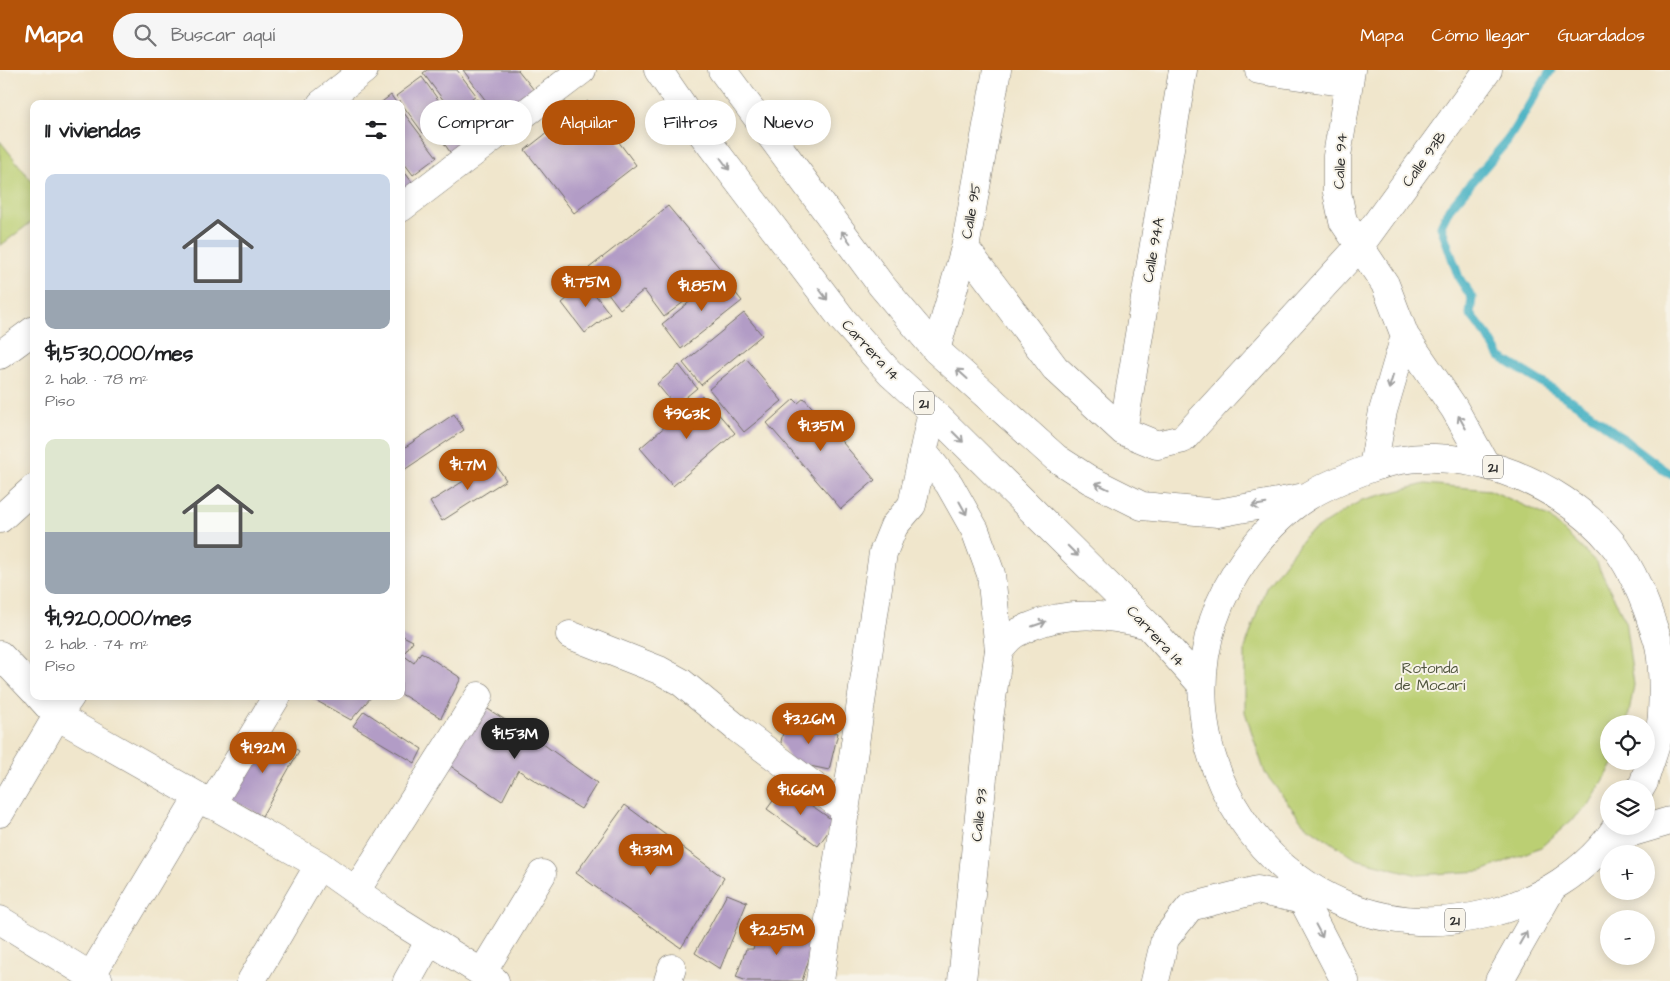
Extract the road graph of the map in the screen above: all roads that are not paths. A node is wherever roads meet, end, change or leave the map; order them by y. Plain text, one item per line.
1 (364, 70) edge
2 (582, 70) edge
3 (658, 70) edge
4 (722, 70) edge
5 (997, 70) edge
6 (1184, 70) edge
7 (1259, 70) edge
8 (1488, 70) edge
9 (1350, 76) edge
10 (326, 100) edge
11 (405, 205) edge
12 (965, 248) junction
13 (1359, 248) junction
14 (30, 333) edge
15 (1405, 336) junction
16 (936, 350) junction
17 (0, 355) edge
18 (932, 411) junction
19 (1122, 431) junction
20 (924, 454) junction
21 (1486, 465) junction
22 (1373, 467) junction
23 (30, 492) edge
24 (1307, 497) junction
25 (0, 519) edge
26 (1639, 585) junction
27 (1670, 623) edge
28 (1148, 625) junction
29 (570, 635) dead end
30 (999, 650) junction
31 (0, 655) edge
32 (1202, 685) junction
33 (30, 687) edge
34 (479, 696) dead end
35 (274, 700) edge
36 (55, 703) edge
37 (1645, 780) edge
38 (205, 801) junction
39 (846, 810) junction
40 (0, 813) edge
41 (1670, 821) edge
42 (1655, 824) edge
43 (1611, 835) edge
44 (319, 865) junction
45 (1288, 872) junction
46 (542, 874) dead end
47 (1552, 888) junction
48 (356, 891) junction
49 (1303, 900) junction
50 (0, 920) edge
51 (430, 940) junction
52 (489, 977) edge
53 (95, 979) edge
54 (251, 981) edge
55 (407, 981) edge
56 (820, 981) edge
57 (962, 981) edge
58 (1155, 981) edge
59 (1345, 981) edge
60 (1499, 981) edge

1 - 10 main road
2 - 11 main road
3 -> 18 main road, Carrera 14 / 21
16 -> 4 main road, 21
5 - 12 main road, Calle 95
6 - 19 main road, Calle 94A
7 - 9 main road
8 - 13 main road, Calle 93B
9 - 13 main road, Calle 94
12 - 16 main road, Calle 95
12 - 19 main road
13 - 15 main road, Calle 94
13 - 19 main road, Calle 93B
14 - 17 main road
21 -> 15 main road, Calle 94
15 -> 22 main road
24 -> 16 main road, 21
18 - 20 main road
18 -> 28 main road, Carrera 14 / 21
20 -> 30 main road, Calle 93
20 - 39 main road
21 - 22 main road, 21
21 - 26 main road, 21
22 - 24 main road, 21
23 - 25 main road
24 - 32 main road, 21
26 - 27 main road
26 - 37 main road, 21
30 -> 28 main road
28 - 32 main road, Carrera 14 / 21
29 - 39 main road
30 - 57 main road, Calle 93
31 - 33 main road
32 - 45 main road, 21
34 - 48 main road
35 - 38 main road
36 - 38 main road
36 - 40 main road
38 - 44 main road
38 - 53 main road
39 - 56 main road
41 - 42 main road
43 - 47 main road, 21
44 - 48 main road
44 - 54 main road
45 - 47 main road, 21
45 - 49 main road
46 - 52 main road
60 -> 47 main road
48 - 51 main road
49 - 58 main road
49 -> 59 main road
50 - 53 main road
51 - 52 main road
51 - 55 main road

